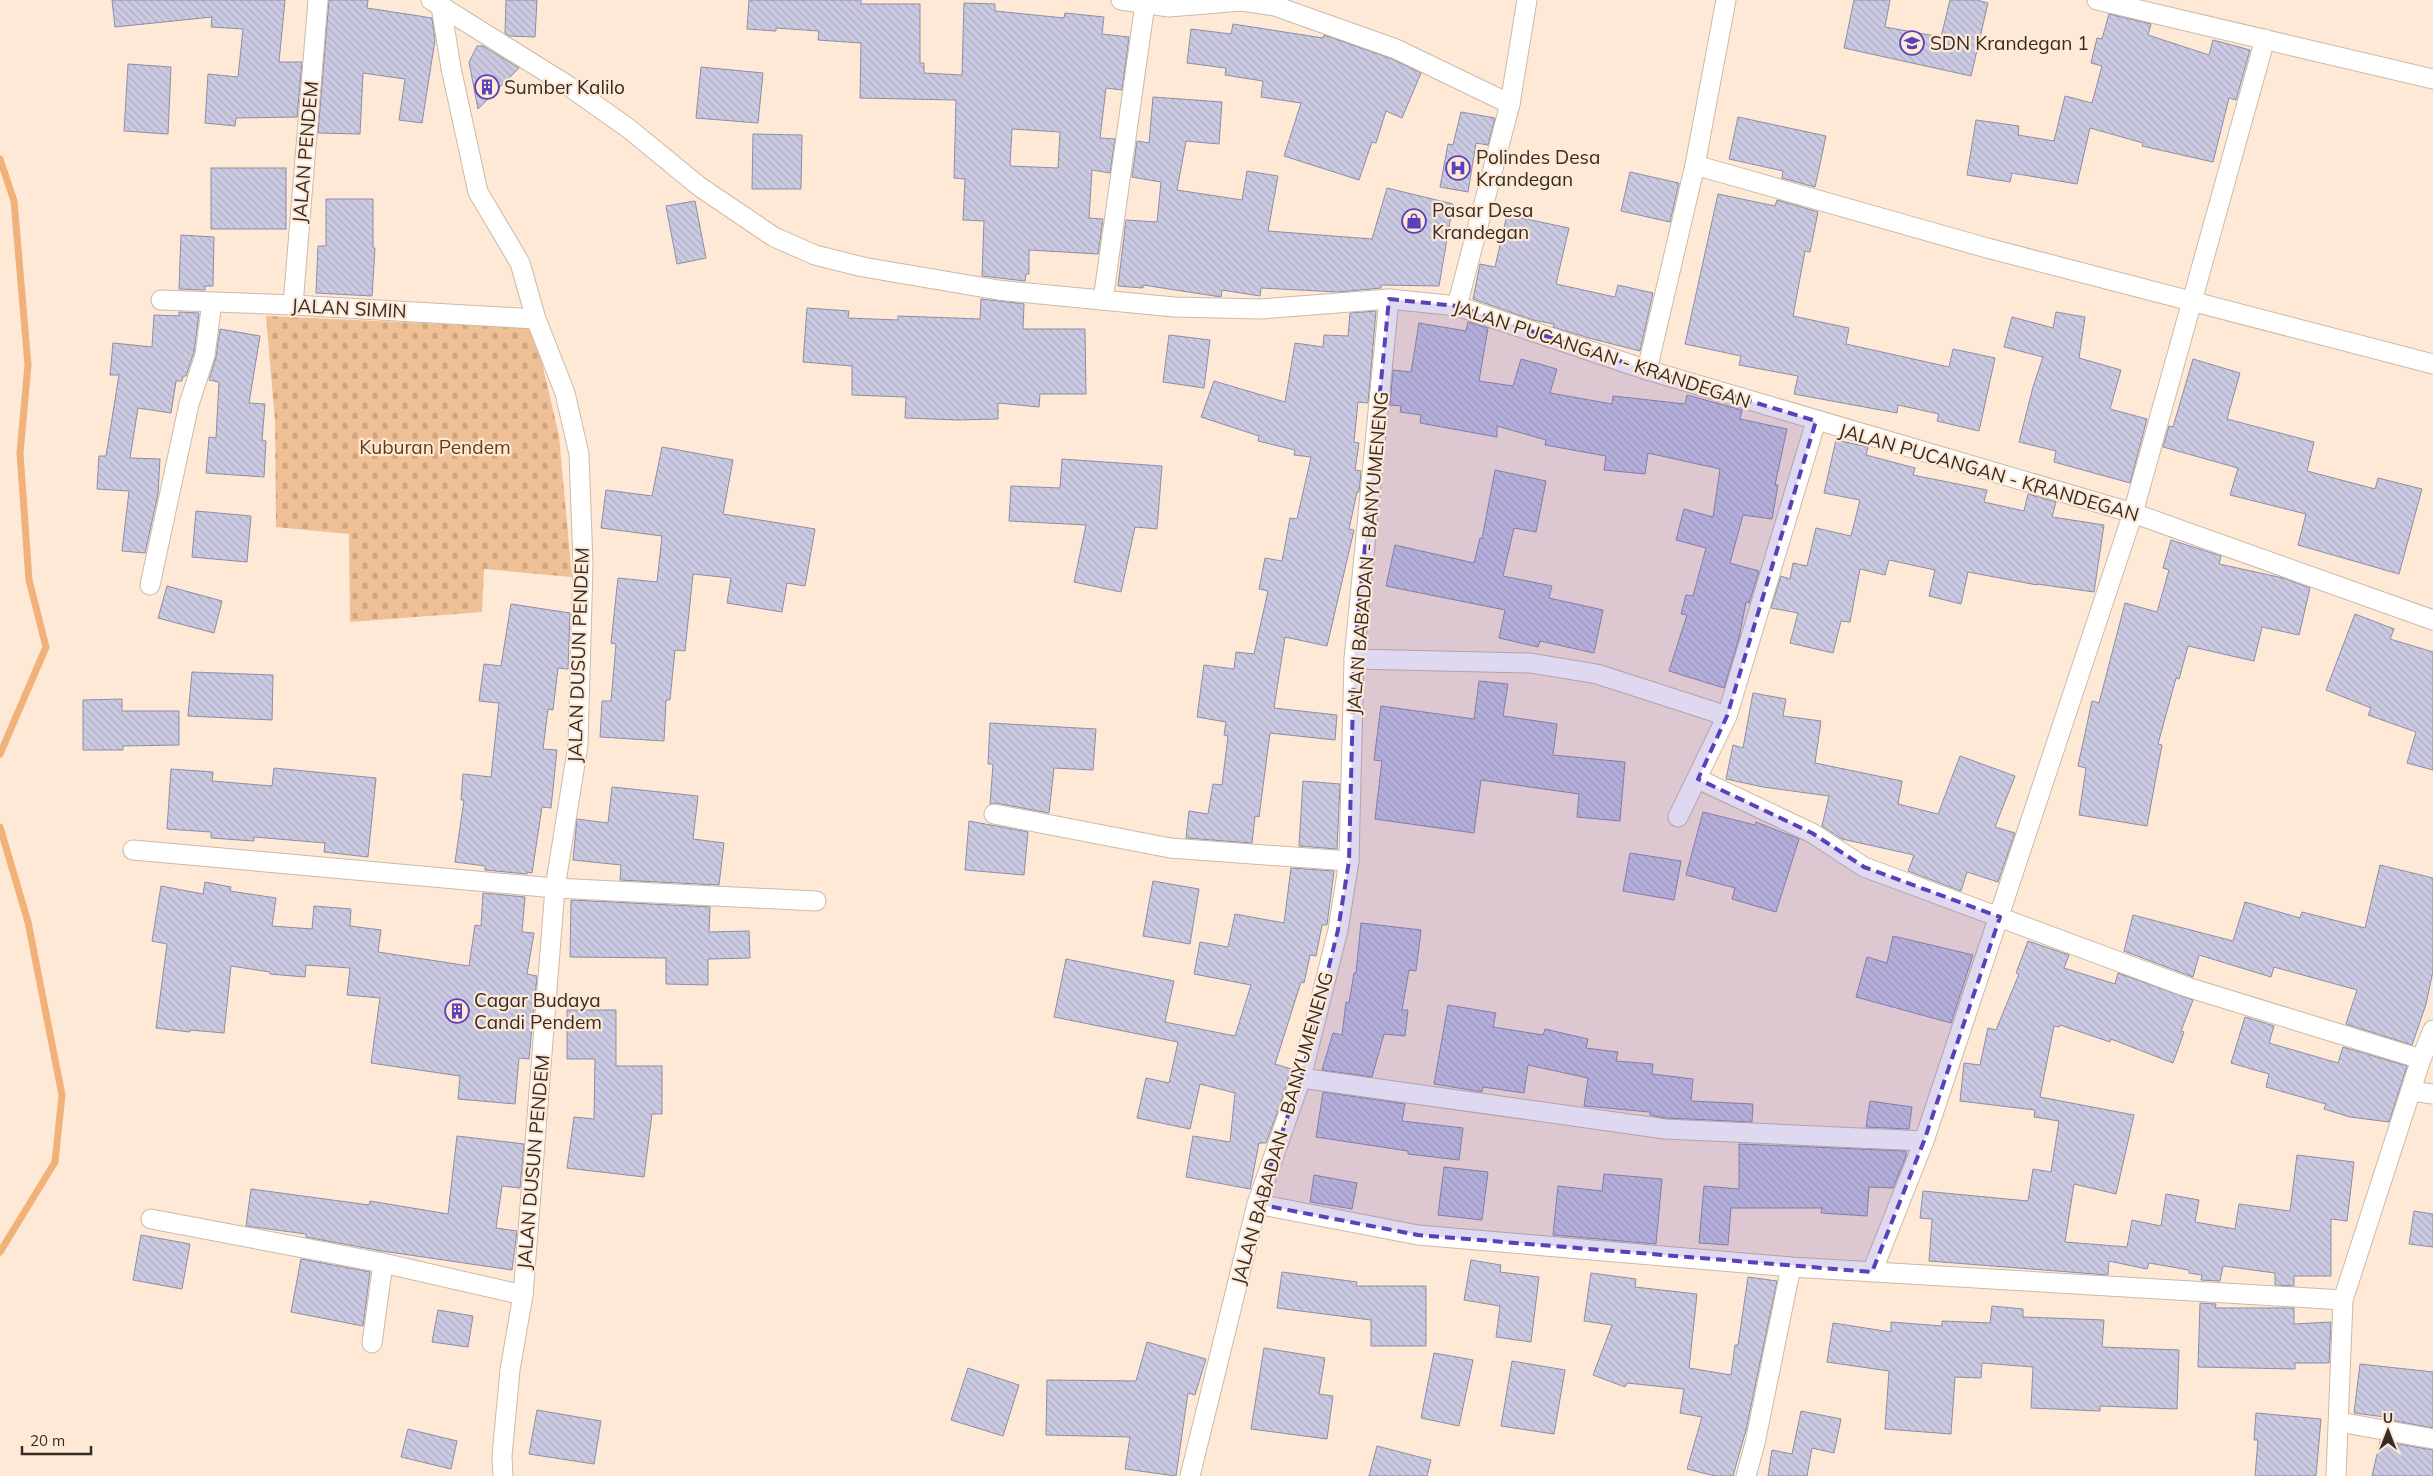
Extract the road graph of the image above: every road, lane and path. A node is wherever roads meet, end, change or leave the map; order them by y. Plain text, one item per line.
1 (318, 0) edge
2 (1121, 0) edge
3 (1527, 0) edge
4 (1726, 0) edge
5 (2097, 0) edge
6 (437, 2) edge
7 (1169, 3) edge
8 (1145, 4) junction
9 (2146, 6) edge
10 (2265, 39) junction
11 (2433, 79) edge
12 (1510, 104) junction
13 (1695, 165) junction
14 (1389, 299) junction
15 (161, 300) dead end
16 (1103, 300) junction
17 (2191, 301) junction
18 (212, 302) junction
19 (293, 305) junction
20 (1458, 306) junction
21 (536, 319) junction
22 (2433, 364) edge
23 (1647, 370) junction
24 (1816, 422) junction
25 (2133, 513) junction
26 (150, 585) dead end
27 (2433, 620) edge
28 (1354, 658) junction
29 (1727, 716) junction
30 (1698, 779) junction
31 (994, 814) dead end
32 (1678, 818) dead end
33 (133, 850) dead end
34 (1350, 861) junction
35 (555, 888) junction
36 (816, 901) dead end
37 (2000, 916) junction
38 (2433, 1030) edge
39 (2421, 1059) junction
40 (1301, 1078) junction
41 (2412, 1092) junction
42 (2433, 1094) edge
43 (1924, 1141) junction
44 (1257, 1204) junction
45 (150, 1219) dead end
46 (382, 1263) junction
47 (1791, 1267) junction
48 (1872, 1272) junction
49 (522, 1295) junction
50 (2343, 1300) junction
51 (372, 1343) dead end
52 (2339, 1422) junction
53 (2433, 1439) edge
54 (503, 1476) edge
55 (1190, 1476) edge
56 (1746, 1476) edge
57 (2336, 1476) edge

1 - 19 street, JALAN PENDEM
2 - 8 street
3 - 12 street
4 - 13 street
5 - 9 street
6 - 16 street, JALAN PUCANGAN - KRANDEGAN
6 - 21 street, JALAN DUSUN PENDEM
7 - 8 street
7 - 12 street
8 - 16 street
9 - 10 street
10 - 11 street
10 - 17 street
12 - 20 street
13 - 17 street
13 - 23 street
14 - 16 street, JALAN PUCANGAN - KRANDEGAN
14 - 20 street, JALAN PUCANGAN - KRANDEGAN
14 - 28 street, JALAN BABADAN - BANYUMENENG
15 - 18 street, JALAN SIMIN
17 - 22 street
17 - 25 street
18 - 19 street, JALAN SIMIN
18 - 26 street
19 - 21 street, JALAN SIMIN
20 - 23 street, JALAN PUCANGAN - KRANDEGAN
21 - 35 street, JALAN DUSUN PENDEM
23 - 24 street, JALAN PUCANGAN - KRANDEGAN
24 - 25 street, JALAN PUCANGAN - KRANDEGAN
24 - 29 street
25 - 27 street, JALAN PUCANGAN - KRANDEGAN
25 - 37 street
28 - 29 street
28 - 34 street, JALAN BABADAN - BANYUMENENG
29 - 30 street
30 - 32 street
30 - 37 street
31 - 34 street
33 - 35 street
34 - 40 street, JALAN BABADAN - BANYUMENENG
35 - 36 street
35 - 49 street, JALAN DUSUN PENDEM
37 - 39 street
37 - 43 street
38 - 39 street
39 - 41 street
40 - 43 street
40 - 44 street, JALAN BABADAN - BANYUMENENG
41 - 42 street
41 - 50 street
43 - 48 street
44 - 47 street
44 - 55 street, JALAN BABADAN - BANYUMENENG
45 - 46 street
46 - 49 street
46 - 51 street
47 - 48 street
47 - 56 street
48 - 50 street
49 - 54 street, JALAN DUSUN PENDEM
50 - 52 street
52 - 53 street
52 - 57 street

